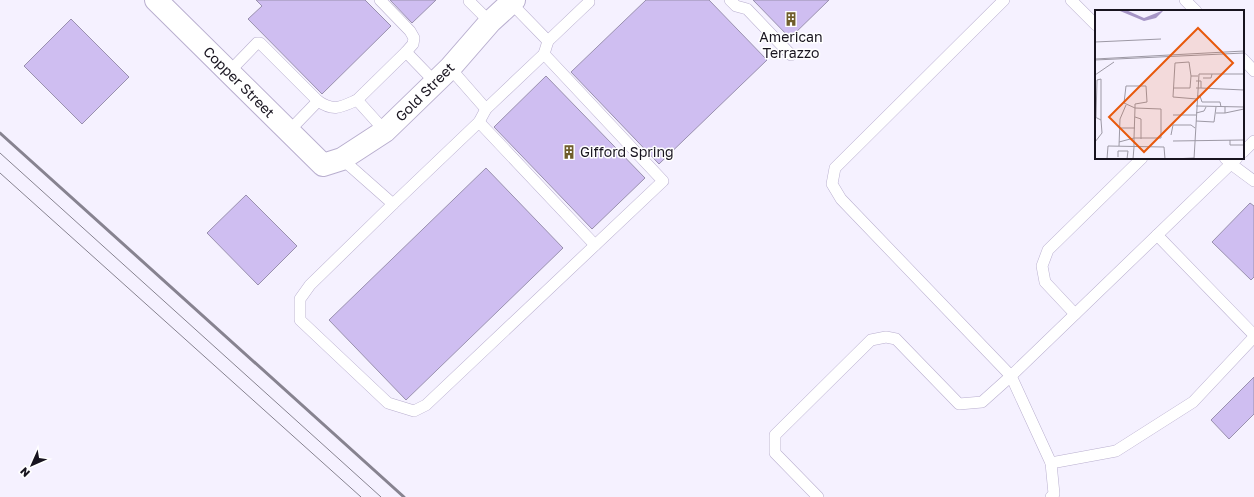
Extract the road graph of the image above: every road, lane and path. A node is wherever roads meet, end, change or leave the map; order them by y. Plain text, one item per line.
1 (156, 0) edge
2 (380, 0) edge
3 (470, 0) edge
4 (730, 0) edge
5 (1004, 0) edge
6 (1071, 0) edge
7 (1185, 0) edge
8 (512, 1) edge
9 (589, 2) dead end
10 (1195, 10) edge
11 (490, 22) junction
12 (1095, 24) edge
13 (548, 41) junction
14 (406, 52) junction
15 (544, 54) junction
16 (791, 55) dead end
17 (1244, 60) edge
18 (1254, 71) edge
19 (229, 72) junction
20 (443, 75) junction
21 (357, 100) junction
22 (318, 101) junction
23 (486, 109) junction
24 (479, 122) junction
25 (289, 131) junction
26 (386, 131) junction
27 (1254, 141) edge
28 (1244, 151) edge
29 (1141, 159) edge
30 (1231, 160) edge
31 (332, 162) junction
32 (1254, 181) edge
33 (393, 204) junction
34 (1157, 235) junction
35 (595, 245) junction
36 (1075, 314) junction
37 (1254, 336) edge
38 (1011, 376) junction
39 (1051, 463) junction
40 (818, 497) edge
41 (1051, 497) edge

1 - 19 street, Copper Street
2 - 14 lane
3 - 11 lane
4 - 16 lane
5 - 38 lane
6 - 12 lane
7 - 10 lane
8 - 11 street, Gold Street
8 - 13 lane
9 - 13 lane
11 - 20 street, Gold Street
13 - 15 lane
14 - 20 lane
14 - 21 lane
15 - 23 lane
15 - 35 lane
17 - 18 lane
19 - 22 lane
19 - 25 street, Copper Street
20 - 23 lane
20 - 26 street, Gold Street
21 - 22 lane
21 - 26 lane
22 - 25 lane
23 - 24 lane
24 - 33 lane
24 - 35 lane
25 - 31 street, Copper Street
26 - 31 street, Gold Street
27 - 28 lane
29 - 36 lane
30 - 32 lane
30 - 34 lane
31 - 33 lane
33 - 35 lane
34 - 36 lane
34 - 37 lane
36 - 38 lane
37 - 39 lane
38 - 39 lane
38 - 40 lane
39 - 41 lane

